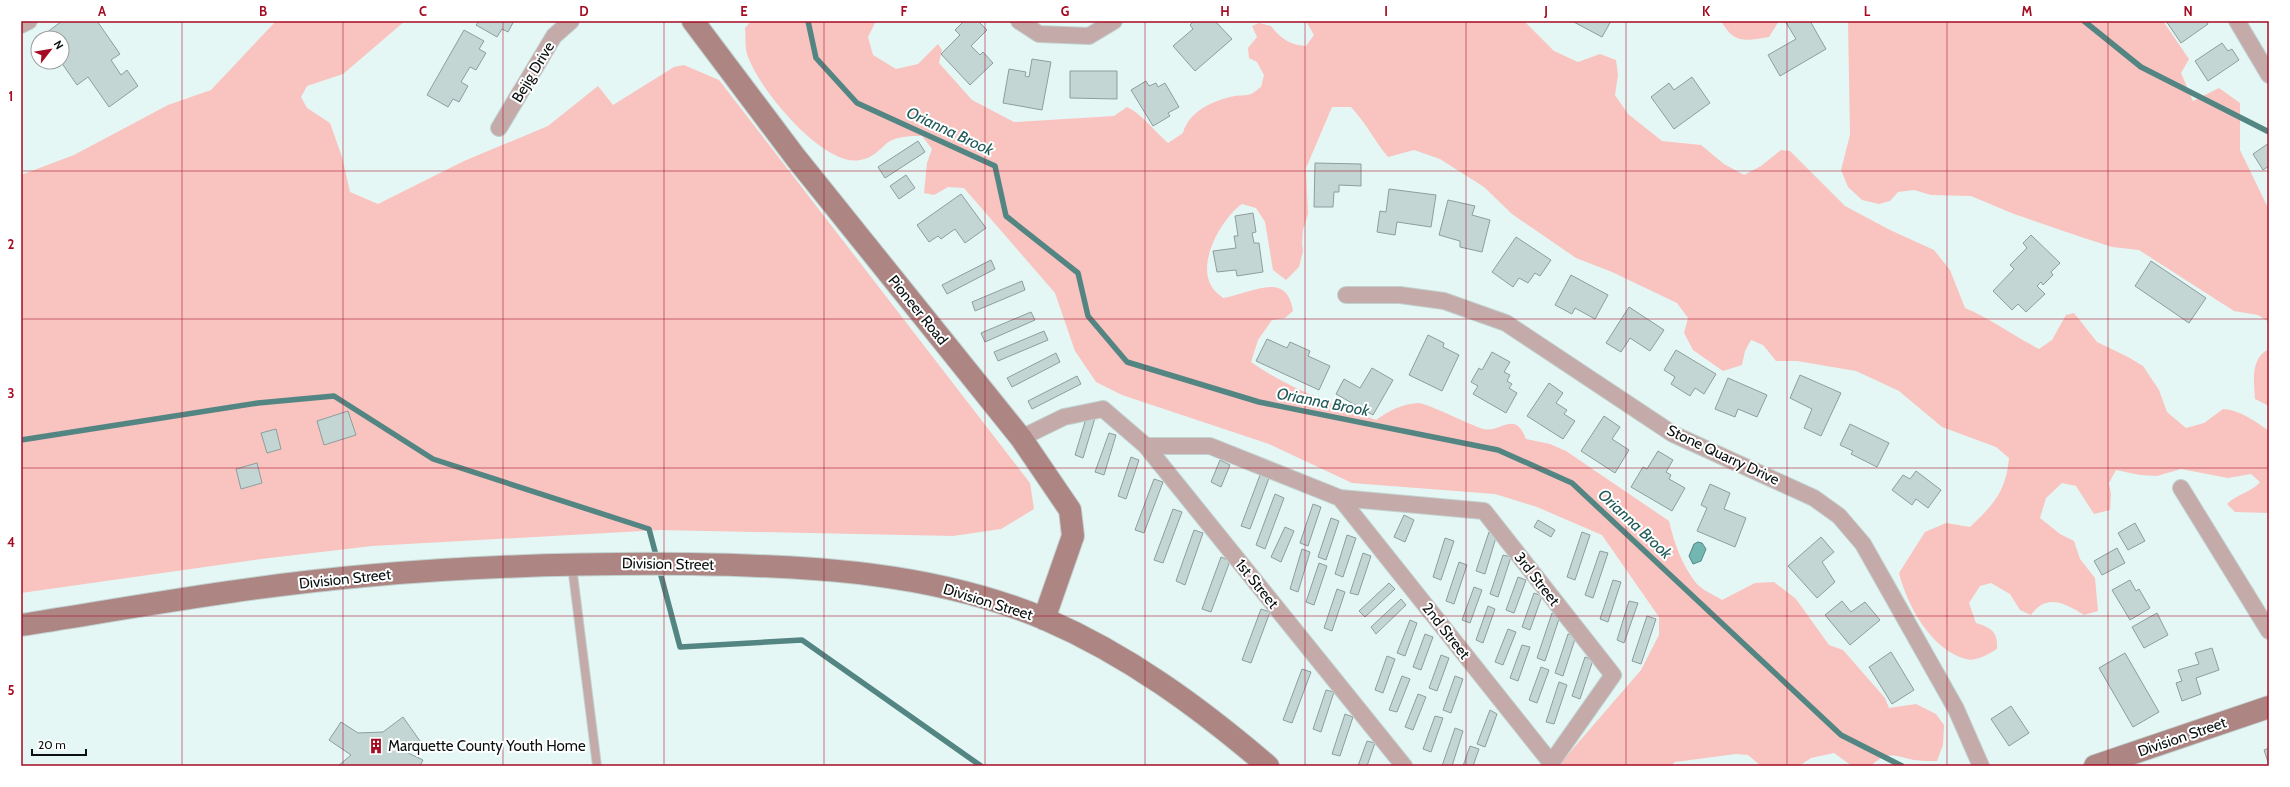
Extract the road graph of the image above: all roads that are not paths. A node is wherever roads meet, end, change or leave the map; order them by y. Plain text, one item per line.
1 (30, 21) edge
2 (571, 21) edge
3 (1019, 21) edge
4 (1114, 21) edge
5 (2237, 21) edge
6 (698, 23) edge
7 (21, 26) edge
8 (2269, 75) edge
9 (499, 128) dead end
10 (1346, 294) dead end
11 (1021, 438) junction
12 (1146, 446) junction
13 (2182, 488) dead end
14 (1340, 498) junction
15 (572, 563) junction
16 (1044, 619) junction
17 (21, 625) edge
18 (2269, 631) edge
19 (2269, 707) edge
20 (1551, 765) edge
21 (596, 766) edge
22 (1268, 766) edge
23 (1404, 766) edge
24 (1981, 766) edge
25 (2095, 766) edge

1 - 7 street
2 - 9 street, Bejig Drive
3 - 4 street
5 - 8 street
6 - 11 street, Pioneer Road
10 - 24 street, Stone Quarry Drive
11 - 12 street, 1st Street
11 - 16 street, Pioneer Road
12 - 14 street
12 - 23 street, 1st Street
13 - 18 street
14 - 20 street, 2nd Street
14 - 20 street, 3rd Street
15 - 16 street, Division Street
15 - 17 street, Division Street
15 - 21 lane
16 - 22 street, Division Street
19 - 25 street, Division Street

